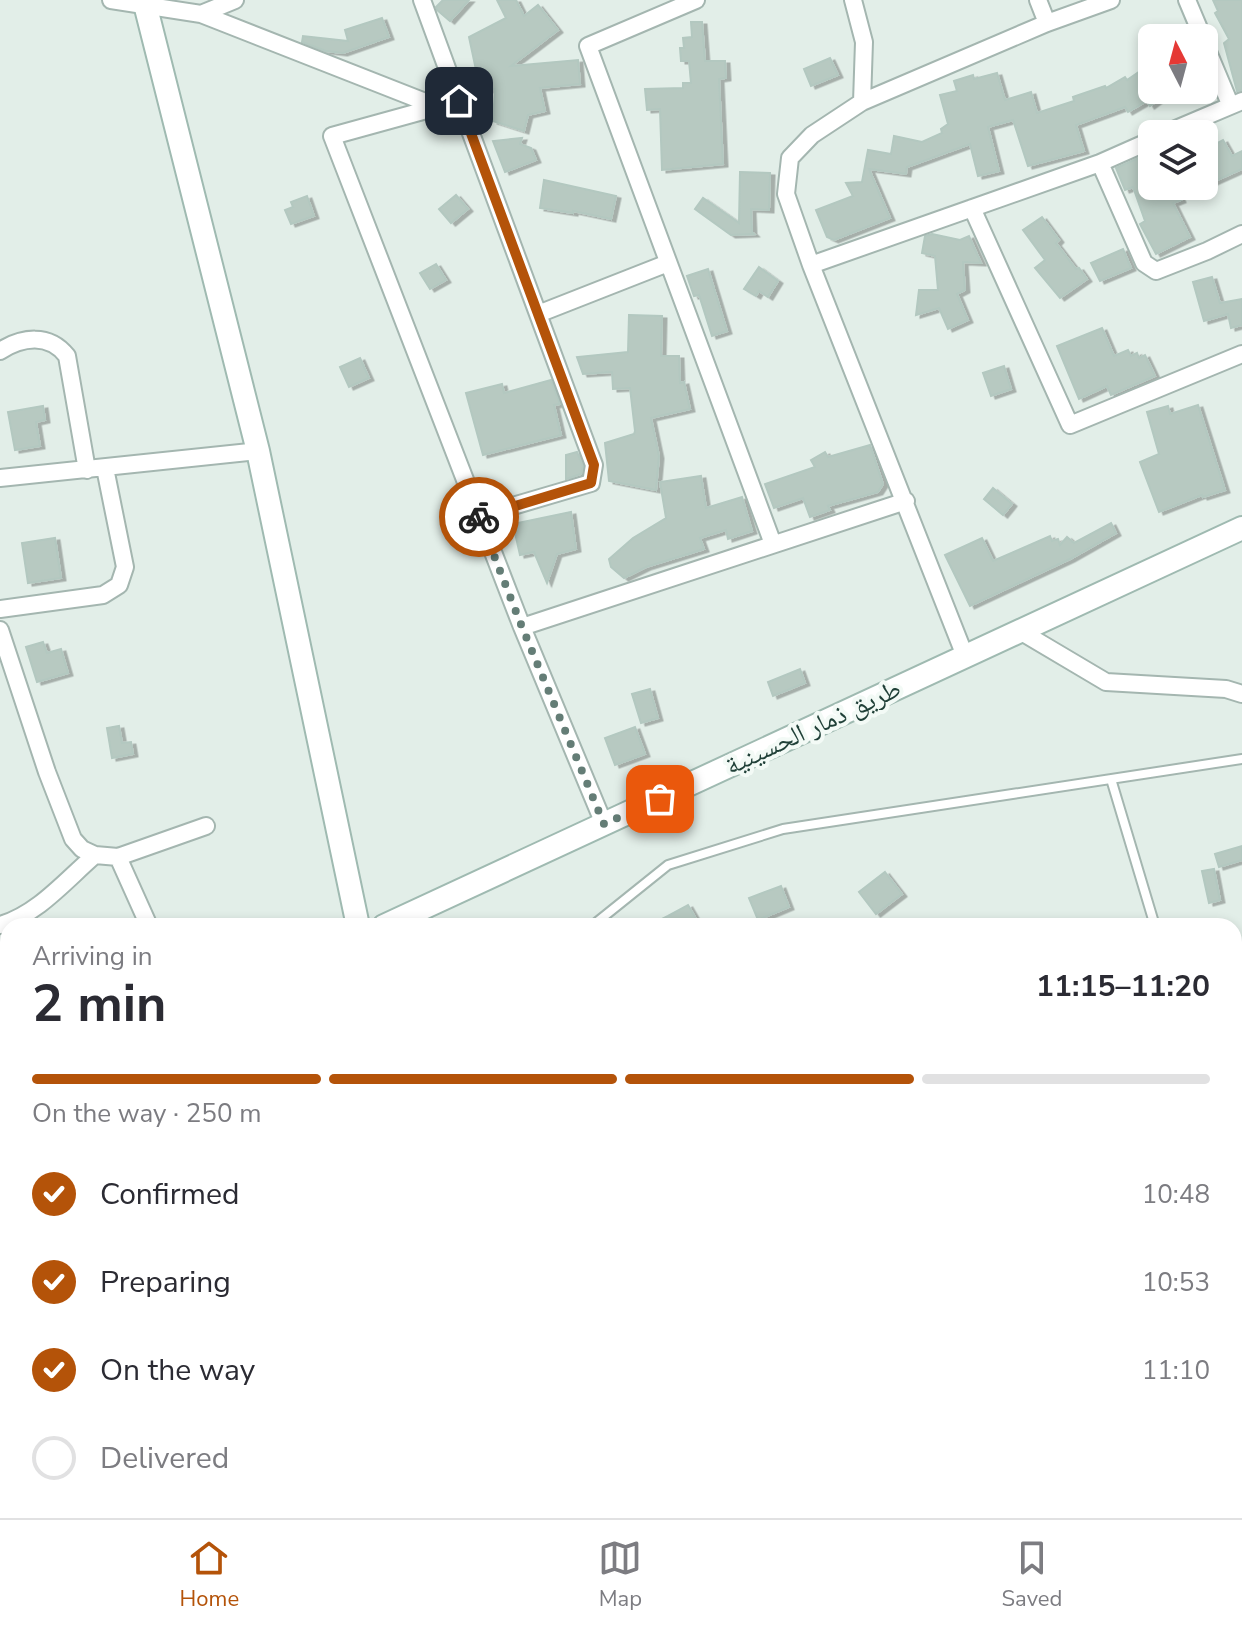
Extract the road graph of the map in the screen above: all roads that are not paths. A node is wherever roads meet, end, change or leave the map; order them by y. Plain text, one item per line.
1 (111, 0) edge
2 (235, 0) edge
3 (422, 0) edge
4 (696, 0) edge
5 (853, 0) edge
6 (1038, 0) edge
7 (1111, 0) edge
8 (1187, 0) edge
9 (144, 3) edge
10 (201, 14) junction
11 (1047, 23) junction
12 (1197, 24) edge
13 (1218, 68) edge
14 (459, 101) junction
15 (862, 102) junction
16 (1236, 102) edge
17 (438, 107) junction
18 (1196, 120) edge
19 (1138, 146) edge
20 (1100, 163) junction
21 (972, 208) junction
22 (1242, 234) edge
23 (668, 263) junction
24 (811, 265) junction
25 (538, 314) junction
26 (0, 351) edge
27 (1242, 354) edge
28 (258, 451) junction
29 (96, 469) junction
30 (0, 478) edge
31 (906, 501) junction
32 (479, 516) junction
33 (1242, 528) edge
34 (773, 544) junction
35 (0, 609) edge
36 (522, 627) junction
37 (0, 630) edge
38 (1020, 631) junction
39 (965, 656) junction
40 (1242, 694) edge
41 (1242, 759) edge
42 (1111, 779) junction
43 (604, 824) junction
44 (206, 826) dead end
45 (95, 855) junction
46 (118, 857) junction
47 (15, 918) edge
48 (145, 918) edge
49 (356, 918) edge
50 (401, 918) edge
51 (602, 918) edge
52 (1153, 918) edge

1 - 9 street
2 - 10 street
3 - 14 street
4 - 23 street
5 - 15 street
6 - 11 street
7 - 11 street
8 - 12 street
9 - 10 street
9 - 28 main road
10 - 17 street
11 - 15 street
13 - 16 street
14 - 17 street
14 - 25 street
15 - 24 street
16 - 18 street
17 - 32 street
19 - 20 street
20 - 21 street
20 - 22 street
21 - 24 street
21 - 27 street
23 - 25 street
23 - 34 street
24 - 31 street
25 - 32 street
26 - 29 street
28 - 29 street
28 - 49 main road
29 - 30 street
29 - 35 street
31 - 34 street
31 - 39 street
32 - 36 street
33 - 38 main road, طريق ذمار الحسينية
34 - 36 street
36 - 43 street
37 - 45 street
38 - 39 main road, طريق ذمار الحسينية
38 - 40 street
39 - 43 main road, طريق ذمار الحسينية
41 - 42 lane
42 - 51 lane
42 - 52 lane
43 - 50 main road, طريق ذمار الحسينية
44 - 46 street
45 - 46 street
45 - 47 street
46 - 48 street

